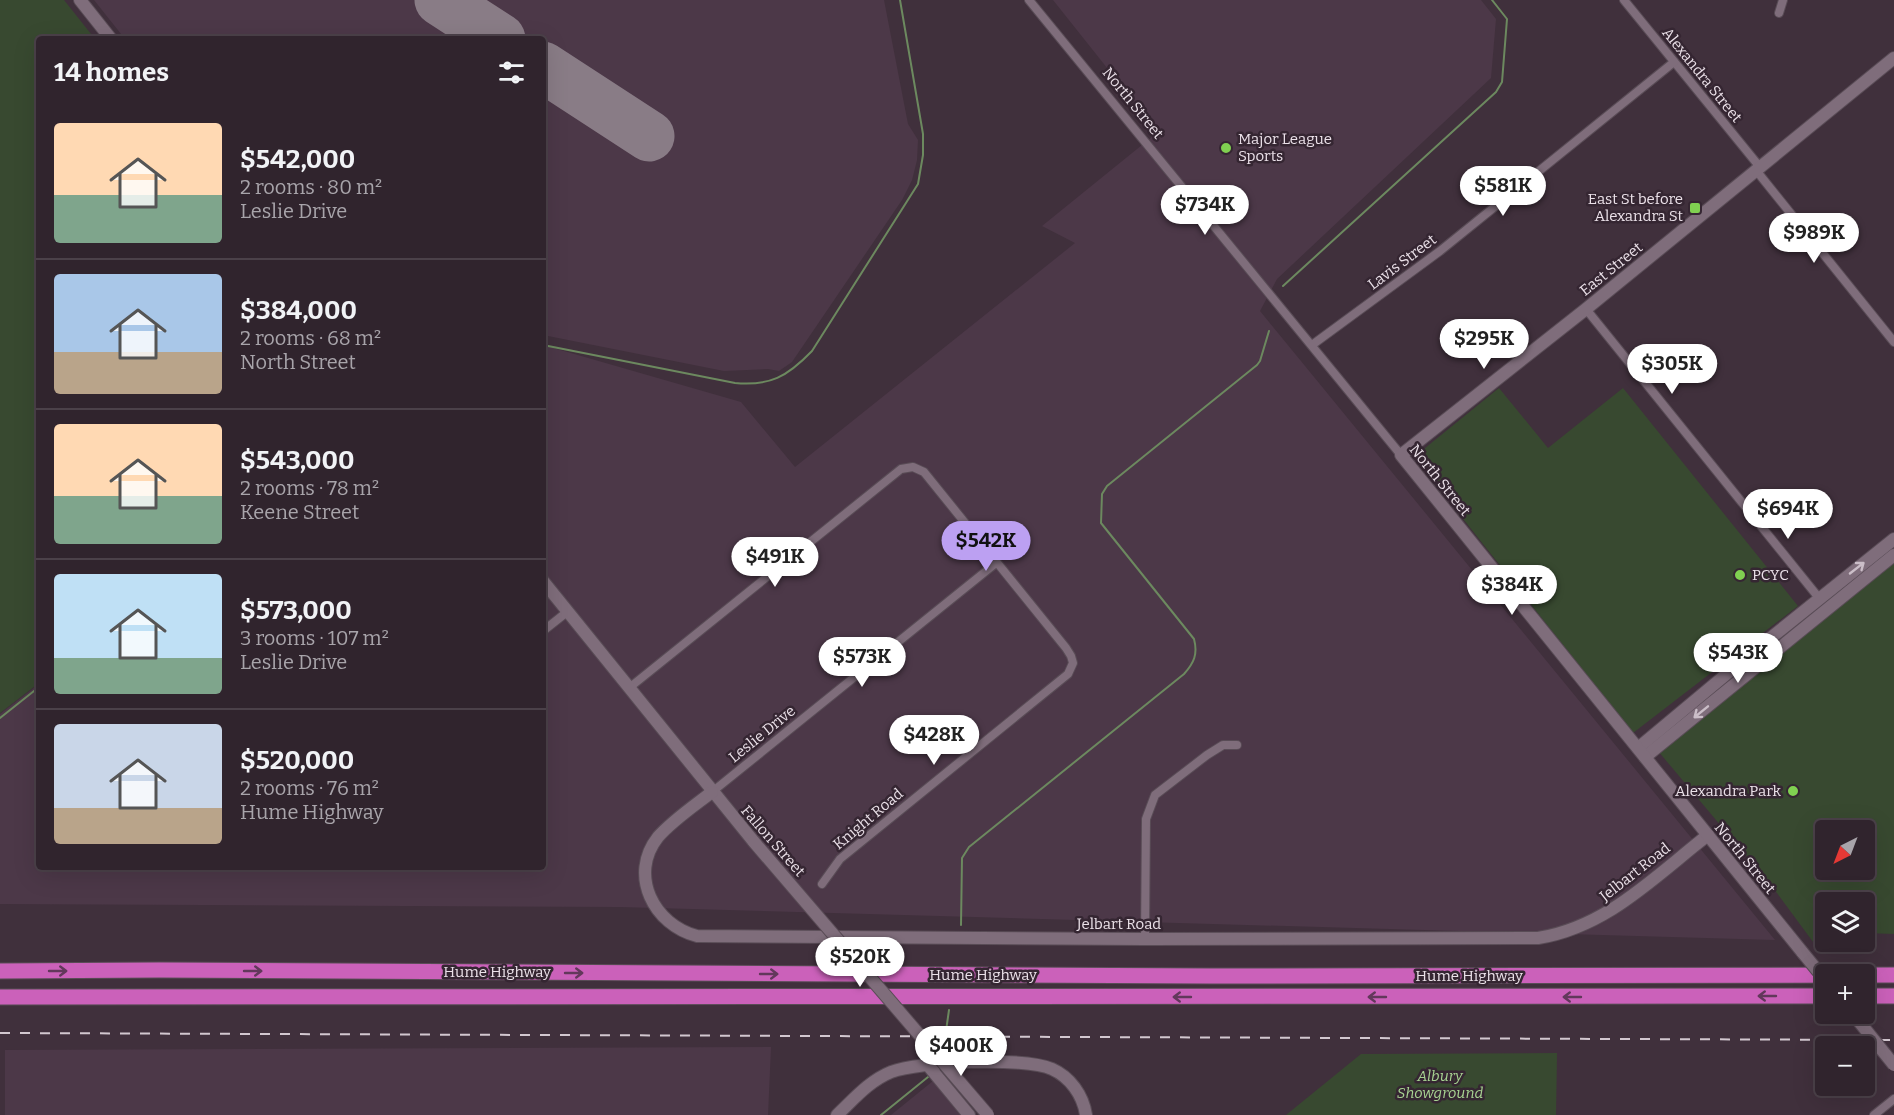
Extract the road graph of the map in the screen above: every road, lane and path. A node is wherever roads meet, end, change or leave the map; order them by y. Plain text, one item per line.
1 (80, 0) edge
2 (1029, 0) edge
3 (1624, 0) edge
4 (1783, 0) edge
5 (1779, 14) dead end
6 (109, 36) edge
7 (1894, 58) edge
8 (1674, 62) junction
9 (1757, 168) junction
10 (1586, 309) junction
11 (1894, 342) edge
12 (1312, 345) junction
13 (1401, 455) junction
14 (1894, 539) edge
15 (1894, 555) edge
16 (996, 563) junction
17 (546, 585) edge
18 (1819, 598) junction
19 (1828, 608) junction
20 (567, 612) junction
21 (546, 630) edge
22 (629, 688) junction
23 (1237, 745) dead end
24 (1642, 753) junction
25 (712, 792) junction
26 (1708, 836) junction
27 (822, 884) dead end
28 (1145, 939) junction
29 (1815, 968) edge
30 (0, 971) edge
31 (1533, 975) junction
32 (1894, 975) edge
33 (1815, 996) edge
34 (1875, 996) edge
35 (1894, 996) edge
36 (0, 997) edge
37 (1536, 997) junction
38 (1861, 1024) edge
39 (926, 1063) junction
40 (1894, 1065) edge
41 (1894, 1099) edge
42 (837, 1115) edge
43 (969, 1115) edge
44 (988, 1115) edge
45 (1086, 1115) edge
46 (1874, 1115) edge

1 - 6 street
2 - 12 street, North Street
3 - 8 street, Alexandra Street
4 - 5 street
7 - 9 street, East Street
8 - 9 street, Alexandra Street
8 - 12 street, Lavis Street
9 - 10 street, East Street
9 - 11 street, Alexandra Street
10 - 13 street, East Street
10 - 18 street
12 - 13 street, North Street
13 - 24 street, North Street
18 -> 14 street
15 - 19 street
16 - 22 street
16 - 25 street, Leslie Drive
16 - 27 street, Knight Road
17 - 20 street, Fallon Street
18 - 19 street
18 - 24 street
19 -> 24 street
20 - 21 street
20 - 22 street, Fallon Street
22 - 25 street, Fallon Street
23 - 28 street
24 - 26 street, North Street
25 - 28 street, Jelbart Road
25 - 44 street, Fallon Street, bridge
26 - 28 street, Jelbart Road
26 - 29 street, North Street, bridge
30 -> 31 highway, Hume Highway
31 - 32 highway, Hume Highway
31 - 37 street
33 -> 37 highway, Hume Highway
34 - 35 highway
37 -> 36 highway, Hume Highway
38 - 40 street, bridge
39 - 42 street
39 - 43 street
39 - 45 street
41 - 46 street

